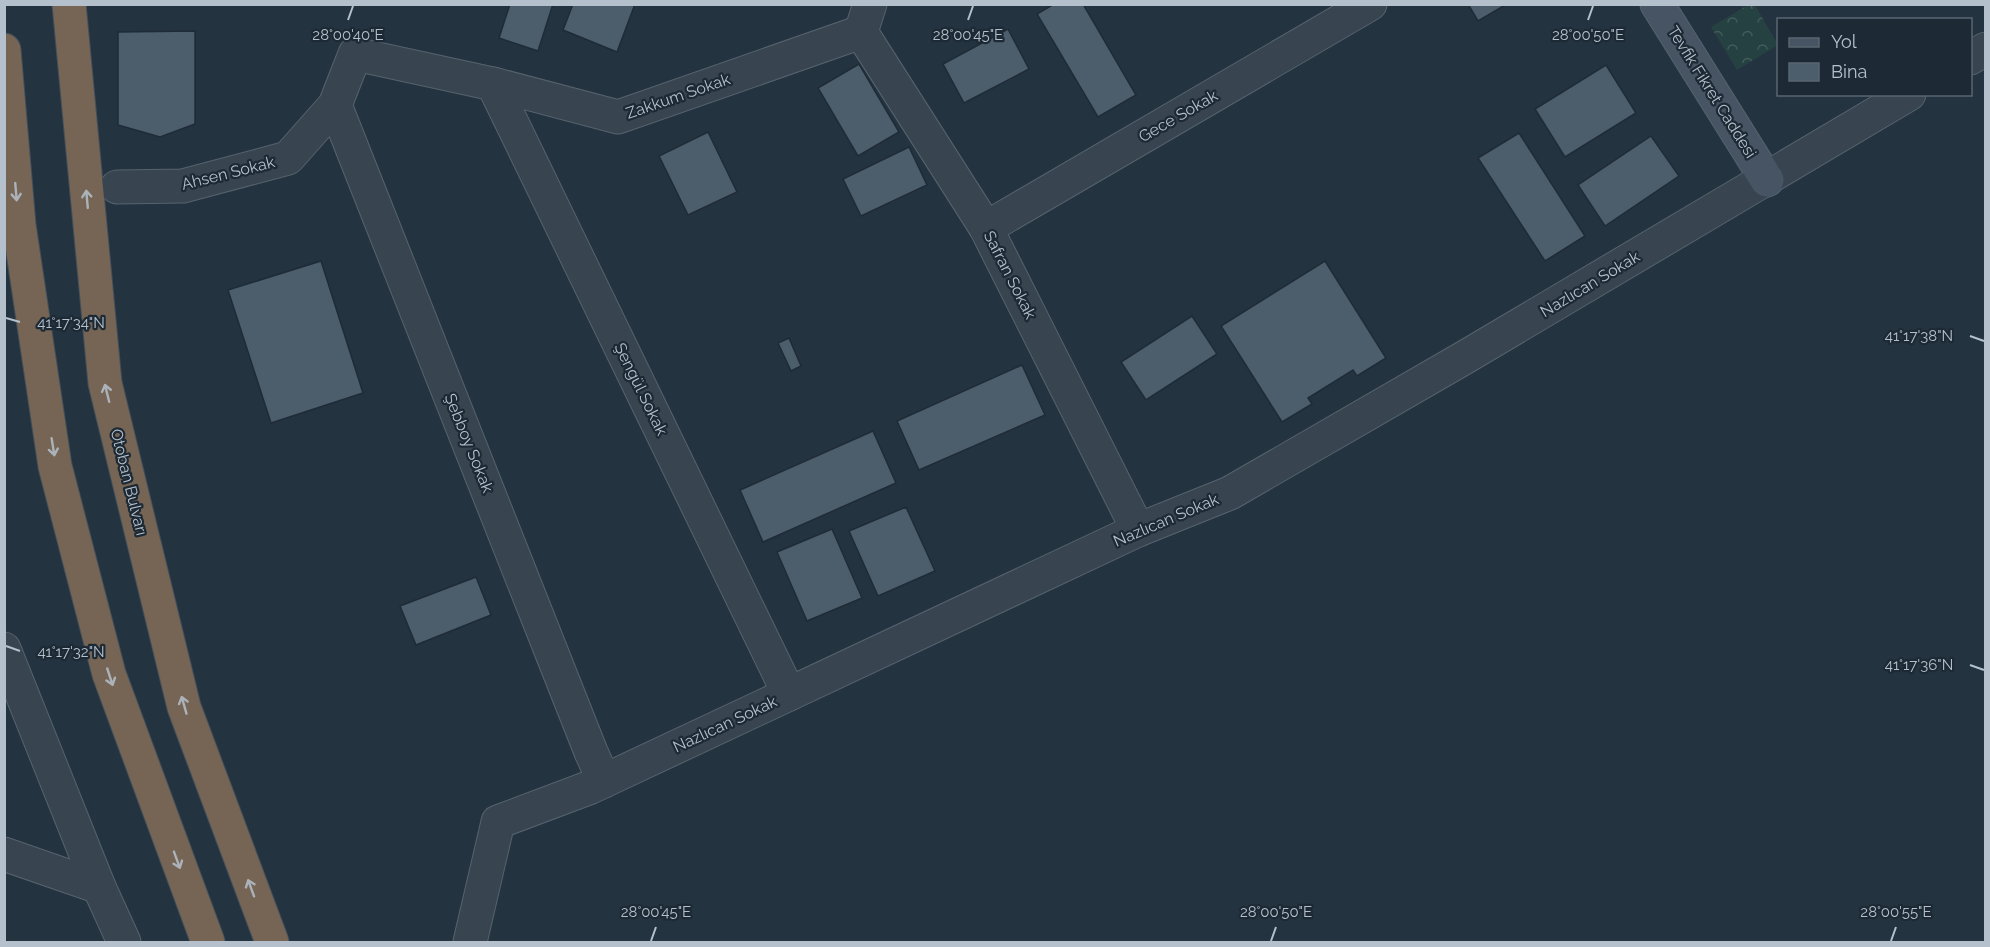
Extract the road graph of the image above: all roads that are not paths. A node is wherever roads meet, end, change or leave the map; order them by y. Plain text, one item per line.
1 (69, 4) edge
2 (1370, 4) edge
3 (1657, 4) edge
4 (865, 18) edge
5 (1986, 49) edge
6 (4, 50) edge
7 (1972, 57) edge
8 (493, 84) junction
9 (1906, 96) edge
10 (335, 105) junction
11 (1767, 180) junction
12 (117, 187) dead end
13 (986, 228) junction
14 (1138, 530) junction
15 (4, 649) edge
16 (789, 694) junction
17 (604, 781) junction
18 (4, 854) edge
19 (99, 887) junction
20 (124, 942) edge
21 (208, 942) edge
22 (272, 942) edge
23 (470, 942) edge

22 -> 1 highway, Otoban Bulvarı
2 - 13 street, Gece Sokak
3 - 11 street, Tevfik Fikret Caddesi
4 - 8 street, Zakkum Sokak
4 - 13 street, Safran Sokak
5 - 7 street
6 -> 21 highway
8 - 10 street, Ahsen Sokak
8 - 16 street, Şengül Sokak
9 - 11 street, Nazlıcan Sokak
10 - 12 street, Ahsen Sokak
10 - 17 street, Şebboy Sokak
11 - 14 street, Nazlıcan Sokak
13 - 14 street, Safran Sokak
14 - 16 street, Nazlıcan Sokak
15 - 19 street
16 - 17 street, Nazlıcan Sokak
17 - 23 street, Nazlıcan Sokak
18 - 19 street
19 - 20 street

